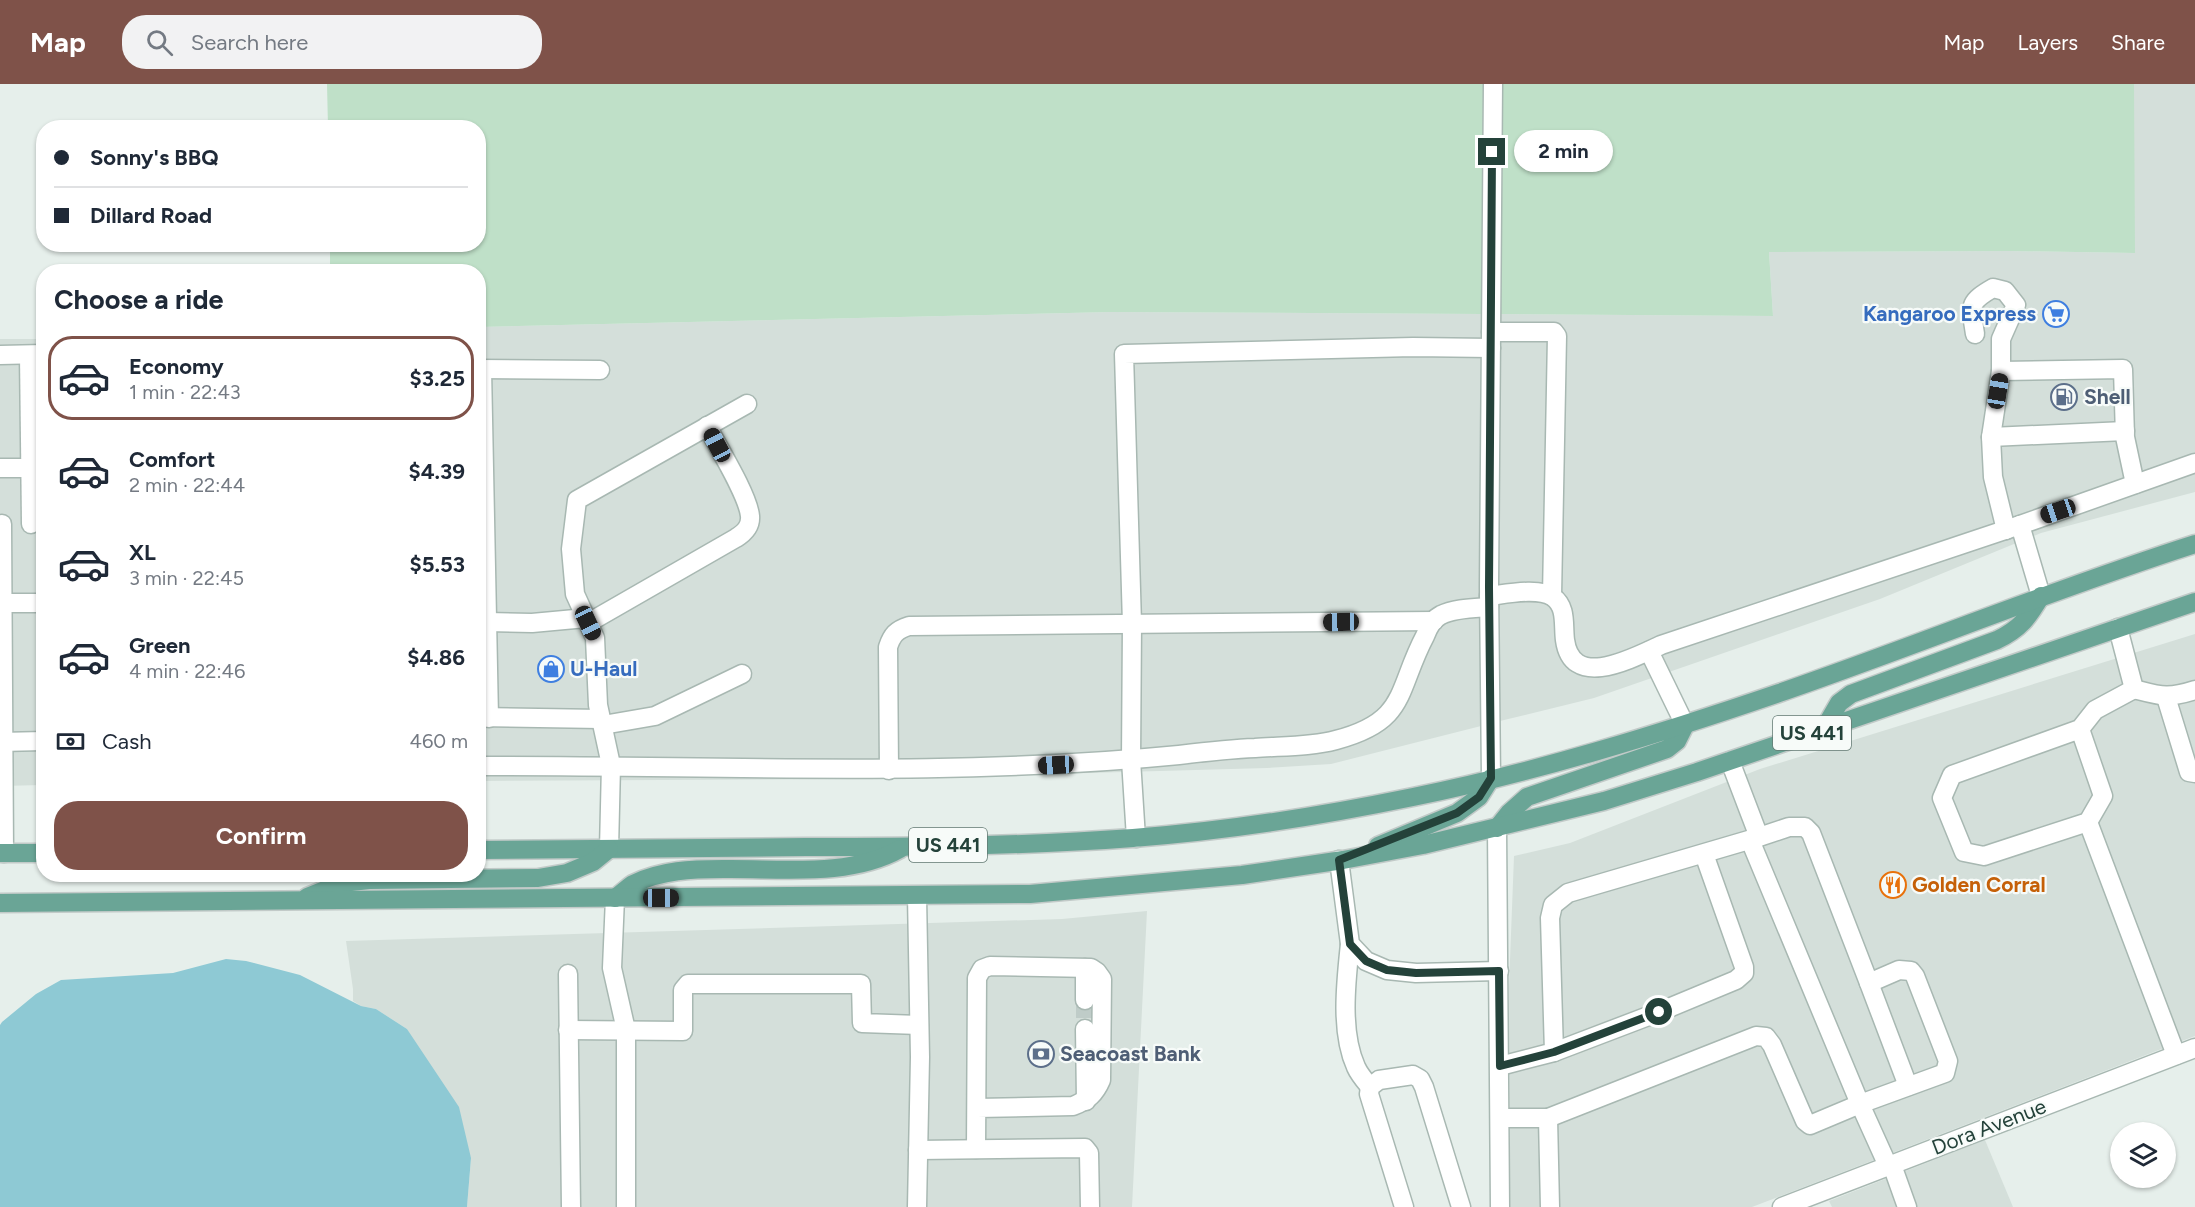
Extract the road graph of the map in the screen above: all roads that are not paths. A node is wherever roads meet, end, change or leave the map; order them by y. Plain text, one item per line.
1 (1493, 84) edge
2 (1975, 334) dead end
3 (1491, 340) junction
4 (0, 355) edge
5 (36, 355) edge
6 (486, 369) edge
7 (600, 370) dead end
8 (2001, 371) junction
9 (747, 404) dead end
10 (707, 426) junction
11 (2125, 430) junction
12 (1991, 438) junction
13 (2195, 463) edge
14 (0, 468) edge
15 (36, 468) edge
16 (2135, 484) junction
17 (1, 524) edge
18 (36, 524) edge
19 (2013, 527) junction
20 (2195, 544) edge
21 (1552, 596) junction
22 (2041, 596) junction
23 (1489, 602) junction
24 (2195, 602) edge
25 (2, 603) edge
26 (36, 603) edge
27 (486, 611) edge
28 (587, 621) junction
29 (1434, 621) junction
30 (487, 622) junction
31 (1132, 624) junction
32 (2118, 628) junction
33 (1649, 651) junction
34 (486, 654) edge
35 (742, 674) dead end
36 (2134, 688) junction
37 (2195, 690) edge
38 (2166, 697) junction
39 (486, 718) edge
40 (602, 722) junction
41 (1685, 725) junction
42 (1824, 729) junction
43 (2080, 729) junction
44 (36, 741) edge
45 (2, 742) edge
46 (1131, 760) junction
47 (1730, 761) junction
48 (611, 765) junction
49 (486, 766) edge
50 (889, 770) junction
51 (2195, 774) edge
52 (1491, 778) junction
53 (2088, 822) junction
54 (1497, 828) junction
55 (1136, 838) junction
56 (1755, 839) junction
57 (904, 847) junction
58 (609, 849) junction
59 (486, 850) edge
60 (2, 853) edge
61 (36, 853) edge
62 (1704, 854) junction
63 (1341, 860) junction
64 (486, 879) edge
65 (351, 882) edge
66 (917, 896) junction
67 (615, 898) junction
68 (300, 901) junction
69 (0, 903) edge
70 (1350, 944) junction
71 (1085, 968) junction
72 (1499, 971) junction
73 (568, 974) dead end
74 (1869, 983) junction
75 (1085, 1000) tunnel mouth
76 (919, 1025) junction
77 (1085, 1029) tunnel mouth
78 (568, 1030) junction
79 (626, 1030) junction
80 (2195, 1048) edge
81 (1554, 1052) junction
82 (2176, 1055) junction
83 (1500, 1066) junction
84 (1908, 1086) junction
85 (1370, 1087) junction
86 (1086, 1101) junction
87 (1860, 1104) junction
88 (977, 1108) junction
89 (1500, 1118) junction
90 (1548, 1118) junction
91 (976, 1149) junction
92 (918, 1150) junction
93 (1890, 1165) junction
94 (571, 1207) edge
95 (626, 1207) edge
96 (917, 1207) edge
97 (1090, 1207) edge
98 (1404, 1207) edge
99 (1461, 1207) edge
100 (1500, 1207) edge
101 (1550, 1207) edge
102 (1782, 1207) edge
103 (1907, 1207) edge

1 - 3 street
2 - 8 street
3 - 21 street
3 - 23 street
3 - 31 street
4 - 5 street
6 - 7 street
8 - 11 street
8 - 12 street
9 - 10 street
10 - 28 street
10 - 28 street
11 - 12 street
11 - 16 street
12 - 19 street
13 - 16 street
14 - 15 street
16 - 19 street
17 - 18 street
17 - 25 street
19 - 22 street
19 - 33 street
20 - 22 main road, US 441
21 - 23 street
21 - 33 street
22 - 41 main road, US 441
22 - 42 main road
23 - 29 street
23 - 52 street
24 - 32 main road, US 441
25 - 26 street
25 - 45 street
27 - 30 street
28 - 30 street
28 - 40 street
29 - 31 street
29 - 46 street
30 - 34 street
31 - 46 street
31 - 50 street
32 - 36 street
32 - 42 main road, US 441
33 - 41 street
35 - 40 street
36 - 38 street
36 - 43 street
37 - 38 street
38 - 51 street
39 - 40 street
40 - 48 street
41 - 52 main road, US 441
41 - 54 main road
42 - 47 main road, US 441
43 - 53 street
43 - 53 street
44 - 45 street
45 - 60 street
46 - 50 street
46 - 55 street
47 - 54 main road, US 441
47 - 56 street
48 - 49 street
48 - 50 street
48 - 58 street
52 - 55 main road, US 441
52 - 63 main road
53 - 82 street
54 - 63 main road, US 441
54 - 72 street
55 - 57 main road, US 441
56 - 62 street
56 - 74 street
56 - 87 street
57 - 58 main road, US 441
57 - 67 main road
58 - 59 main road, US 441
58 - 64 main road
60 - 61 main road
62 - 81 street
62 - 81 street
63 - 66 main road, US 441
63 - 70 street
65 - 68 main road
66 - 67 main road, US 441
66 - 76 street
67 - 68 main road, US 441
67 - 79 street
68 - 69 main road, US 441
70 - 72 street
70 - 85 street
71 - 75 street
71 - 86 street
71 - 88 street
72 - 83 street
73 - 78 street
74 - 84 street
74 - 84 street
76 - 79 street
76 - 92 street
77 - 86 street
78 - 79 street
78 - 94 street
79 - 95 street
80 - 82 street, Dora Avenue
81 - 83 street
82 - 93 street, Dora Avenue
83 - 89 street
84 - 87 street
85 - 98 street
85 - 99 street
86 - 88 street
87 - 90 street
87 - 93 street
88 - 91 street
89 - 90 street
89 - 100 street
90 - 101 street
91 - 92 street
91 - 97 street
92 - 96 street
93 - 102 street, Dora Avenue
93 - 103 street

